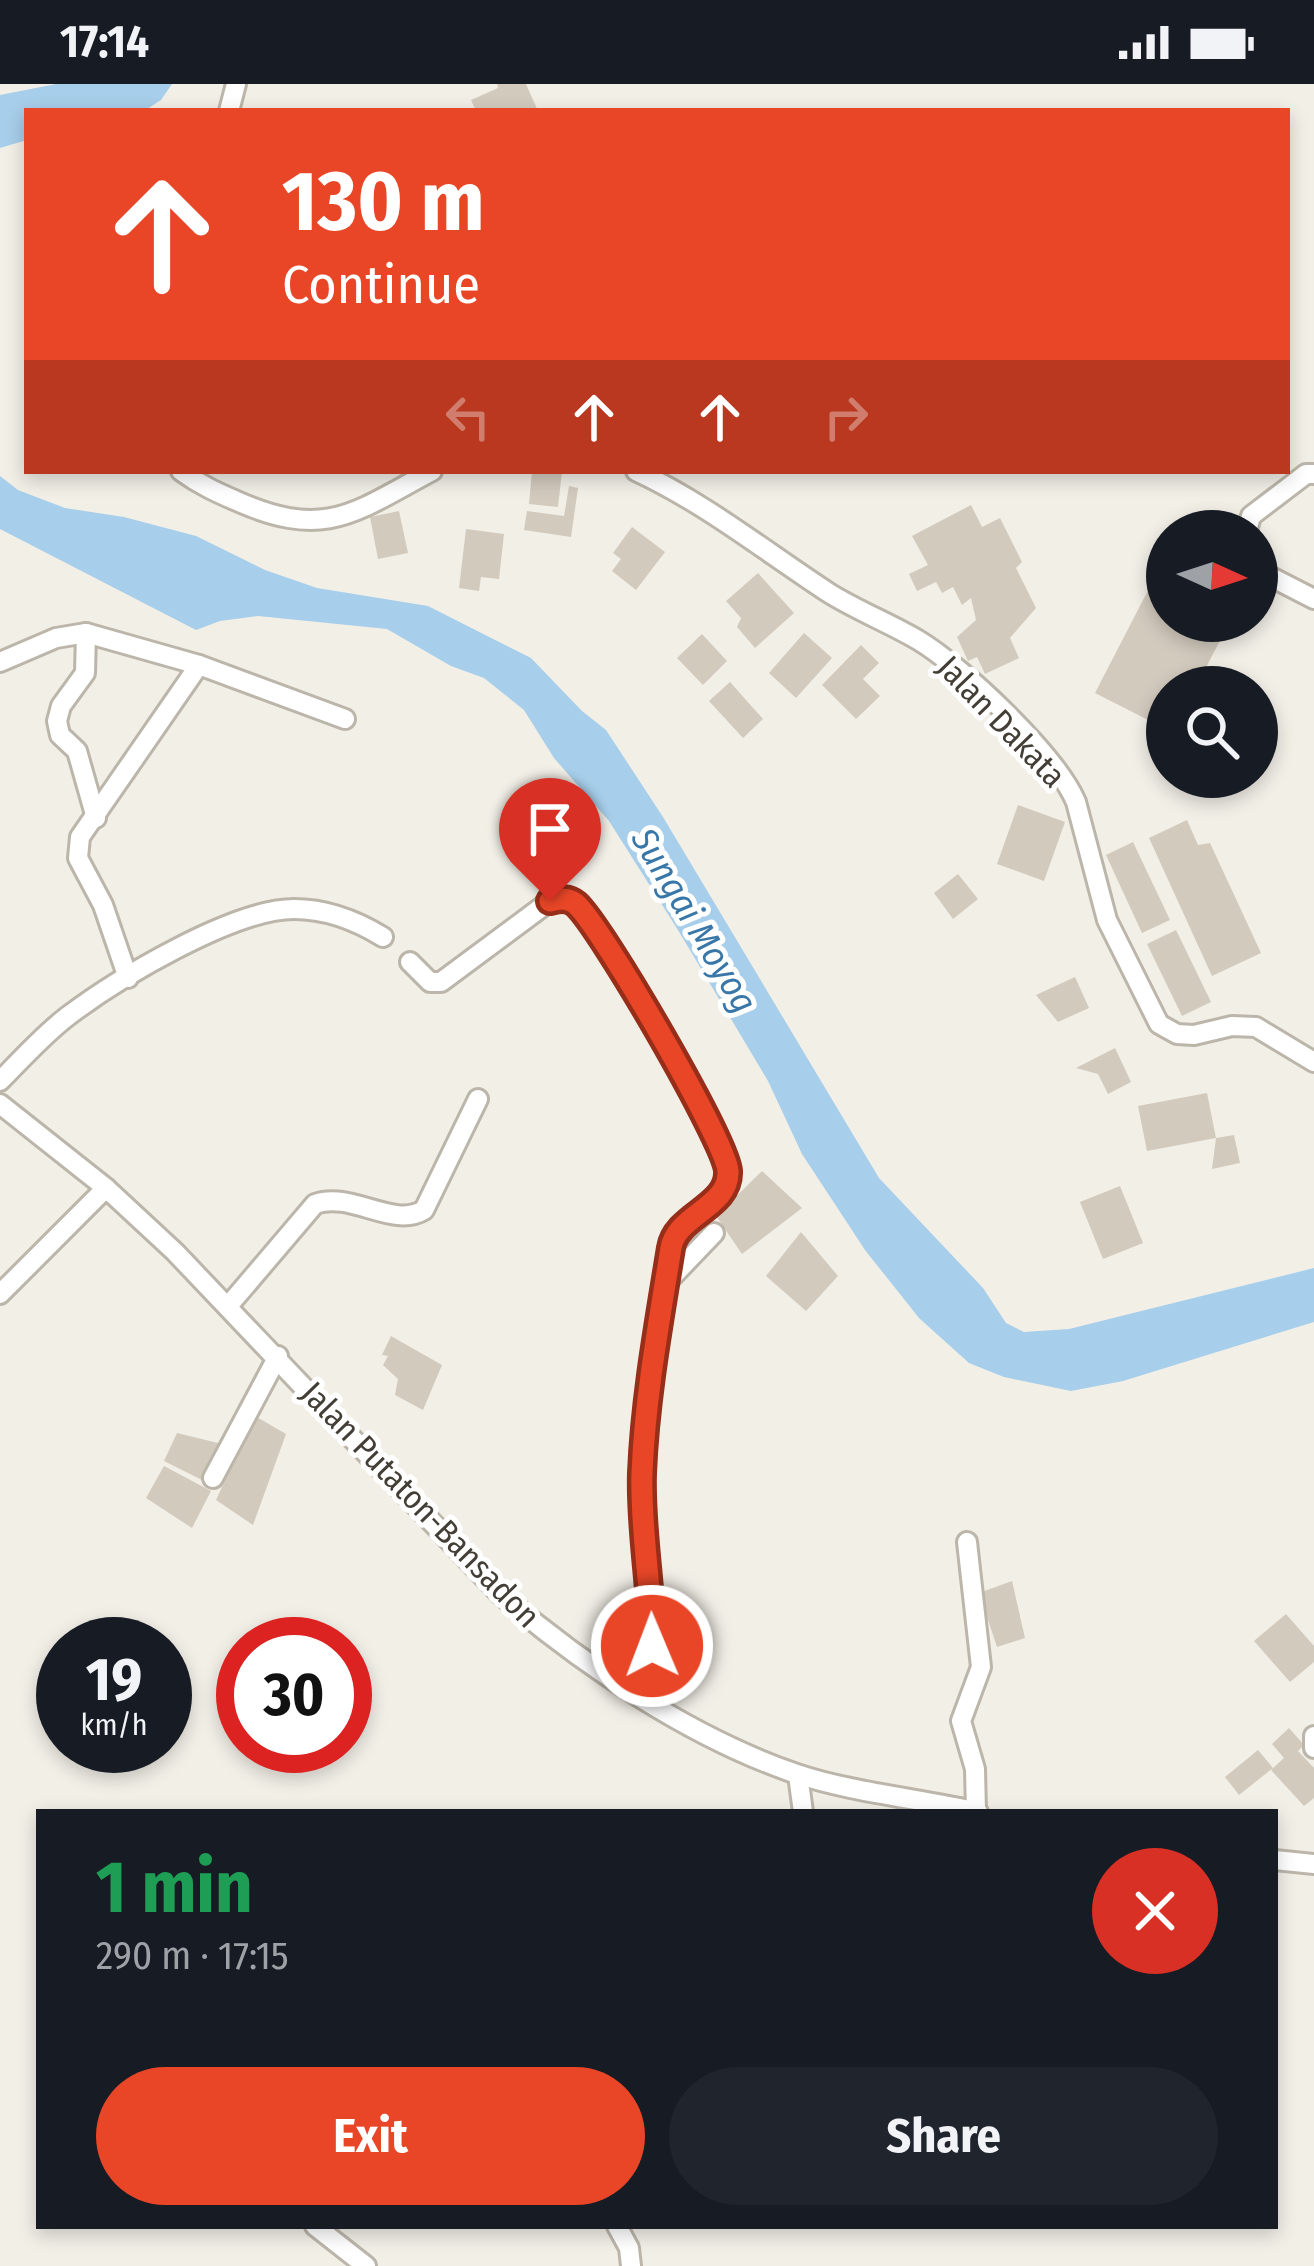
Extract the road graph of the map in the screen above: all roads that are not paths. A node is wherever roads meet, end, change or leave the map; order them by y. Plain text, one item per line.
1 (185, 474) edge
2 (426, 474) edge
3 (642, 474) edge
4 (1314, 474) edge
5 (1261, 510) edge
6 (1278, 581) edge
7 (1314, 599) edge
8 (86, 633) junction
9 (0, 662) edge
10 (200, 665) junction
11 (345, 719) dead end
12 (96, 818) junction
13 (383, 937) dead end
14 (410, 962) dead end
15 (128, 978) junction
16 (1314, 1062) edge
17 (0, 1081) edge
18 (478, 1099) dead end
19 (0, 1104) edge
20 (106, 1188) junction
21 (714, 1233) dead end
22 (668, 1281) junction
23 (0, 1294) edge
24 (229, 1305) junction
25 (278, 1356) junction
26 (213, 1478) dead end
27 (967, 1542) dead end
28 (645, 1697) junction
29 (1314, 1736) edge
30 (1314, 1748) edge
31 (798, 1775) junction
32 (802, 1809) edge
33 (962, 1809) edge
34 (977, 1809) edge
35 (1278, 1859) edge
36 (1314, 1864) edge
37 (319, 2229) edge
38 (619, 2229) edge
39 (366, 2266) edge
40 (631, 2266) edge

1 - 2 street
3 - 16 street, Jalan Dakata
4 - 5 street
6 - 7 street
8 - 9 street
8 - 10 street
8 - 12 street
10 - 11 street
10 - 12 street
12 - 15 street
13 - 15 street
14 - 22 street
15 - 17 street
18 - 24 street
19 - 20 street, Jalan Putaton-Bansadon
20 - 23 street
20 - 24 street, Jalan Putaton-Bansadon
21 - 22 street
22 - 28 street
24 - 25 street, Jalan Putaton-Bansadon
25 - 26 street
25 - 28 street, Jalan Putaton-Bansadon
27 - 34 street
28 - 31 street, Jalan Putaton-Bansadon
29 - 30 street
31 - 32 street
31 - 33 street, Jalan Putaton-Bansadon
35 - 36 street
37 - 39 street
38 - 40 street

